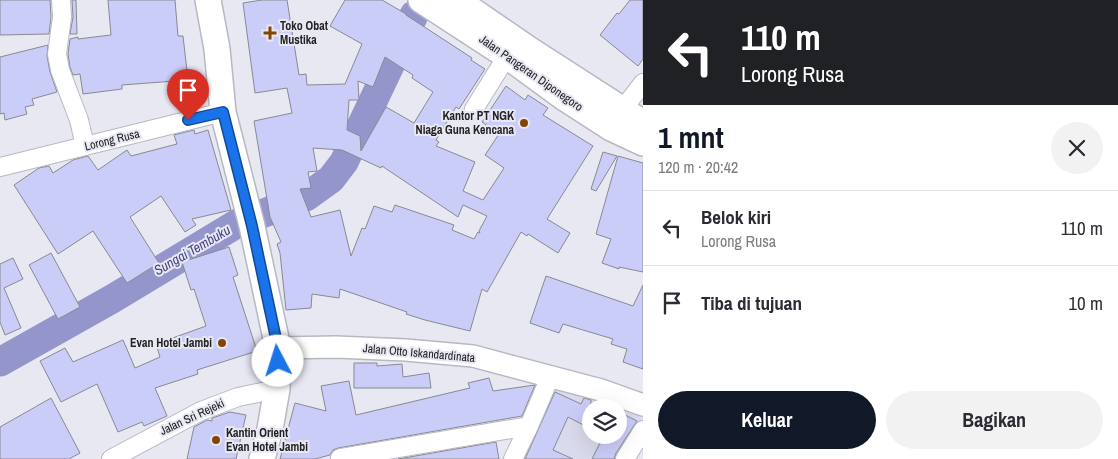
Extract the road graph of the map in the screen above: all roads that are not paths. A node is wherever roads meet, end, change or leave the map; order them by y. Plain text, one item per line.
1 (61, 0) edge
2 (208, 0) edge
3 (421, 0) edge
4 (457, 0) edge
5 (507, 56) junction
6 (643, 84) edge
7 (474, 109) dead end
8 (622, 110) junction
9 (223, 112) junction
10 (643, 122) edge
11 (643, 143) edge
12 (85, 146) junction
13 (0, 168) edge
14 (278, 348) junction
15 (550, 377) junction
16 (277, 389) junction
17 (643, 404) edge
18 (529, 426) junction
19 (643, 430) edge
20 (340, 458) edge
21 (112, 459) edge
22 (262, 459) edge
23 (513, 459) edge
24 (625, 459) edge

1 - 12 street
2 - 9 main road
3 - 5 main road, Jalan Pangeran Diponegoro
4 - 8 main road, Jalan Pangeran Diponegoro
5 - 7 street
5 - 11 main road, Jalan Pangeran Diponegoro
6 - 8 street
8 - 10 main road, Jalan Pangeran Diponegoro
9 - 12 street, Lorong Rusa
9 - 14 main road
12 - 13 street, Lorong Rusa
14 - 15 street, Jalan Otto Iskandardinata
14 - 16 main road
15 - 17 street, Jalan Otto Iskandardinata
15 - 18 street
16 - 21 street, Jalan Sri Rejeki
16 - 22 main road
18 - 20 street
18 - 23 street
19 - 24 street

